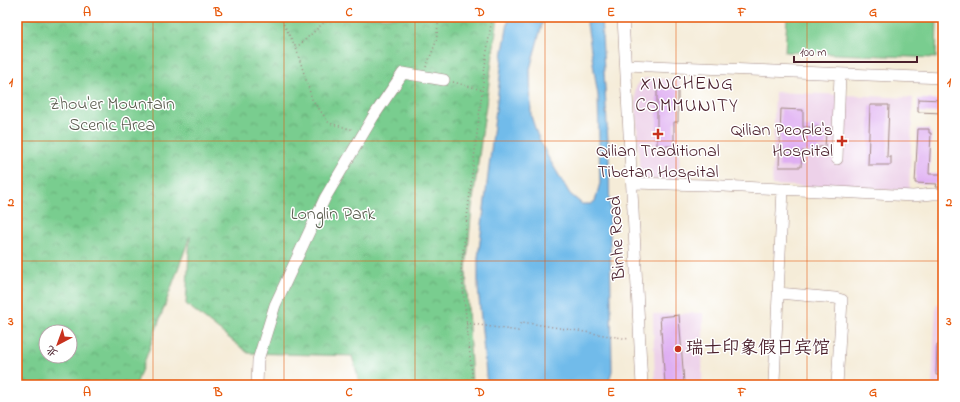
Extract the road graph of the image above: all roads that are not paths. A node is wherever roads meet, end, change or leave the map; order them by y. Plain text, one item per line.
1 (623, 17) edge
2 (626, 65) junction
3 (840, 74) junction
4 (943, 78) edge
5 (444, 80) road end
6 (837, 158) dead end
7 (633, 183) junction
8 (783, 189) junction
9 (943, 194) edge
10 (778, 294) junction
11 (774, 381) dead end
12 (257, 385) edge
13 (642, 385) edge
14 (837, 385) edge

1 - 2 street, Binhe Road
2 - 3 street
2 - 7 street, Binhe Road
3 - 4 street
3 - 6 street
5 - 12 street
7 - 8 street
7 - 13 street, Binhe Road
8 - 9 street
8 - 10 street
10 - 11 street
10 - 14 street

